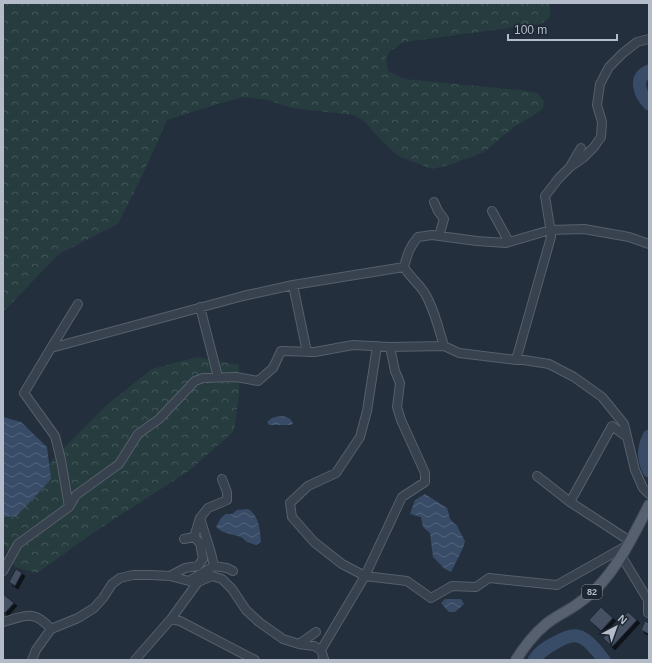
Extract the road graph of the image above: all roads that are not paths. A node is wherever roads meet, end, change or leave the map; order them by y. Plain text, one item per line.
1 (649, 39) edge
2 (581, 148) dead end
3 (570, 167) junction
4 (434, 202) dead end
5 (492, 211) dead end
6 (550, 230) junction
7 (439, 236) junction
8 (509, 242) junction
9 (649, 244) edge
10 (404, 267) junction
11 (293, 285) junction
12 (78, 304) dead end
13 (200, 307) junction
14 (376, 346) junction
15 (444, 346) junction
16 (390, 347) junction
17 (52, 348) junction
18 (307, 352) junction
19 (516, 360) junction
20 (218, 377) junction
21 (628, 437) junction
22 (537, 476) dead end
23 (222, 479) dead end
24 (649, 494) edge
25 (570, 502) junction
26 (649, 505) edge
27 (69, 507) junction
28 (200, 518) junction
29 (194, 537) junction
30 (184, 539) dead end
31 (629, 543) junction
32 (622, 557) junction
33 (214, 566) junction
34 (3, 571) edge
35 (233, 571) dead end
36 (170, 576) junction
37 (365, 576) junction
38 (189, 581) junction
39 (198, 582) junction
40 (648, 613) edge
41 (172, 619) junction
42 (3, 622) edge
43 (51, 629) junction
44 (316, 632) dead end
45 (299, 644) junction
46 (321, 650) junction
47 (32, 660) edge
48 (135, 660) edge
49 (255, 660) edge
50 (322, 660) edge
51 (516, 660) edge

1 - 3 street
2 - 3 street
3 - 6 street
4 - 7 street
5 - 8 street
6 - 8 street
6 - 9 street
6 - 19 street
7 - 8 street
7 - 10 street
10 - 11 street
10 - 15 street
11 - 13 street
11 - 18 street
12 - 17 street
13 - 17 street
13 - 20 street
14 - 16 street
14 - 18 street
14 - 37 street
15 - 16 street
15 - 19 street
16 - 37 street
17 - 27 street
18 - 20 street
19 - 21 street
20 - 27 street
21 - 24 street
21 - 25 street
22 - 25 street
23 - 28 street
25 - 31 street
26 - 31 main road, 82
27 - 34 street
28 - 29 street
28 - 33 street
29 - 30 street
29 - 36 street
31 - 32 main road, 82
31 - 37 street
32 - 40 street
32 - 51 main road, 82
33 - 35 street
33 - 38 street
36 - 38 street
36 - 43 street
37 - 46 street
38 - 39 street
39 - 41 street
39 - 45 street
41 - 48 street
41 - 49 street
42 - 43 street
43 - 47 street
44 - 45 street
45 - 46 street
46 - 50 street

